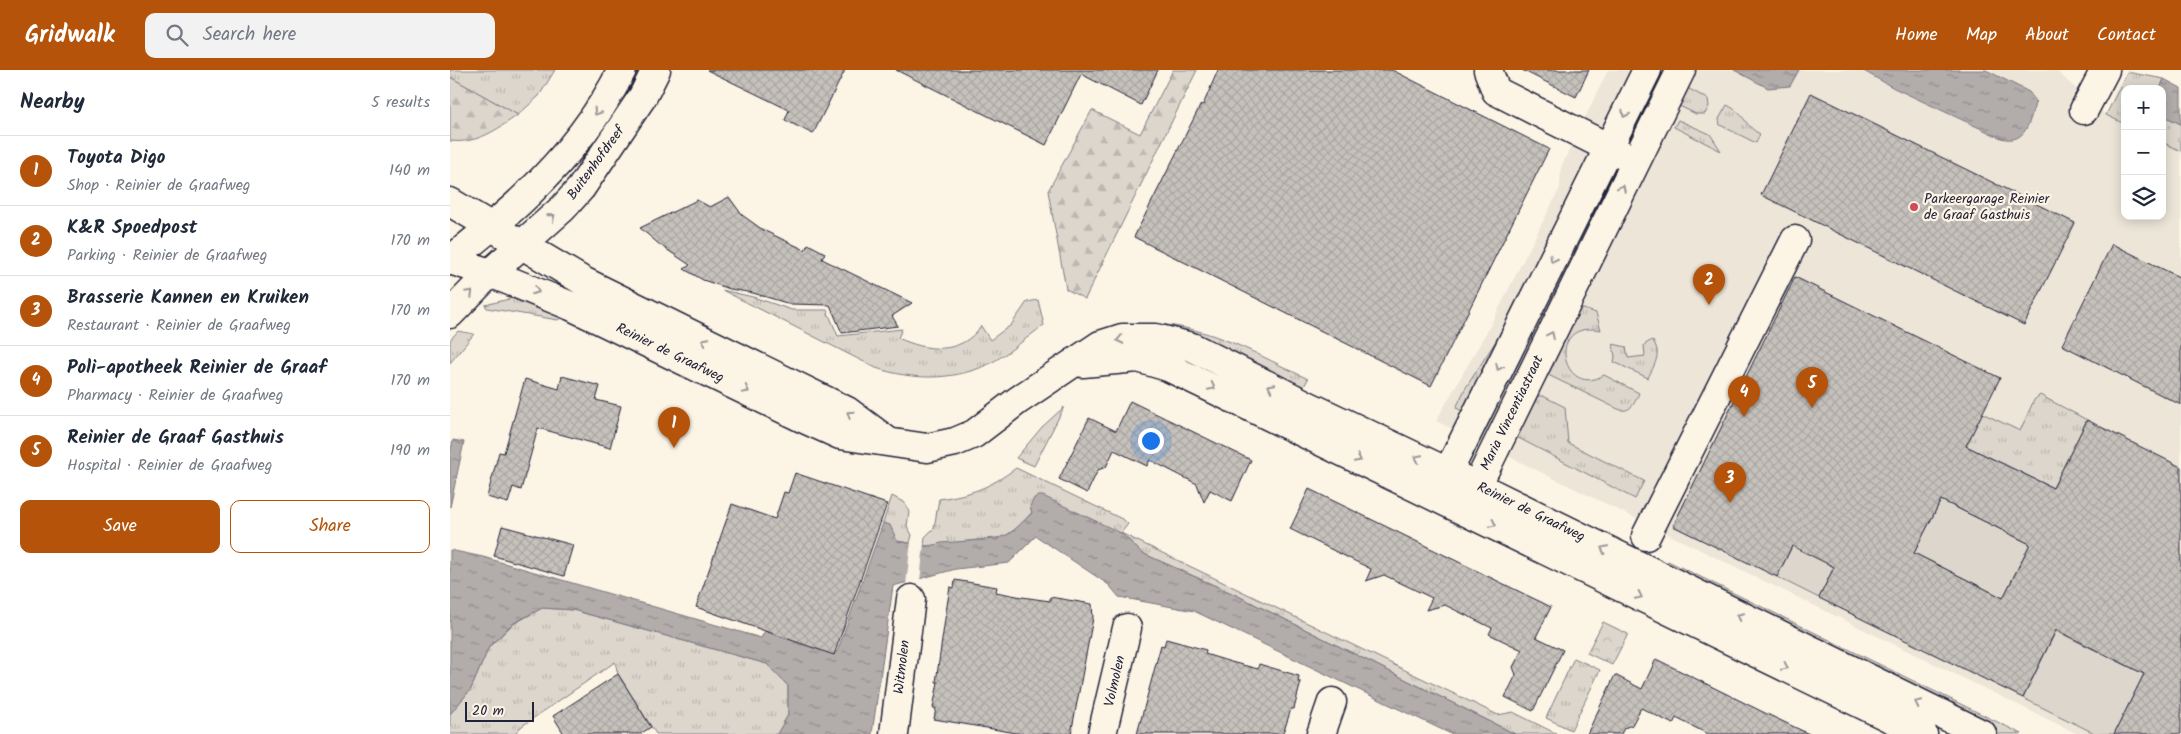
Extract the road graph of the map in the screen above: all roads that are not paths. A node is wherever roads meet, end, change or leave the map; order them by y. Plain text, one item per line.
1 (622, 70) edge
2 (656, 70) edge
3 (1488, 70) edge
4 (1647, 70) edge
5 (1681, 70) edge
6 (2105, 70) edge
7 (2084, 110) dead end
8 (1608, 148) junction
9 (1635, 161) junction
10 (450, 202) edge
11 (491, 227) junction
12 (1795, 240) dead end
13 (522, 244) junction
14 (450, 260) edge
15 (490, 273) junction
16 (450, 314) edge
17 (1074, 364) junction
18 (889, 443) junction
19 (1448, 472) junction
20 (1478, 486) junction
21 (1449, 503) junction
22 (1646, 536) dead end
23 (911, 599) dead end
24 (1127, 628) dead end
25 (1332, 702) dead end
26 (894, 734) edge
27 (1102, 734) edge
28 (1321, 734) edge
29 (1923, 734) edge
30 (1982, 734) edge

1 -> 11 main road, Buitenhofdreef
13 -> 2 main road, Buitenhofdreef
3 - 8 main road
4 -> 8 main road
5 - 9 main road, Maria Vincentiastraat
6 - 7 main road
8 - 9 main road
8 -> 19 main road
20 -> 9 main road, Maria Vincentiastraat
10 - 11 main road, Reinier de Graafweg
11 - 13 main road, Reinier de Graafweg
11 - 14 main road, Buitenhofdreef
12 - 22 main road
13 - 15 main road, Buitenhofdreef
18 -> 13 main road, Reinier de Graafweg
14 - 15 main road, Reinier de Graafweg
16 -> 15 main road, Buitenhofdreef
15 -> 18 main road, Reinier de Graafweg
17 - 18 main road, Reinier de Graafweg
19 -> 17 main road, Reinier de Graafweg
17 -> 21 main road, Reinier de Graafweg
19 - 20 main road, Reinier de Graafweg
19 - 21 main road
20 - 21 main road, Maria Vincentiastraat
30 -> 20 main road, Reinier de Graafweg
21 -> 29 main road, Reinier de Graafweg
23 - 26 main road, Witmolen
24 - 27 main road, Volmolen
25 - 28 main road

